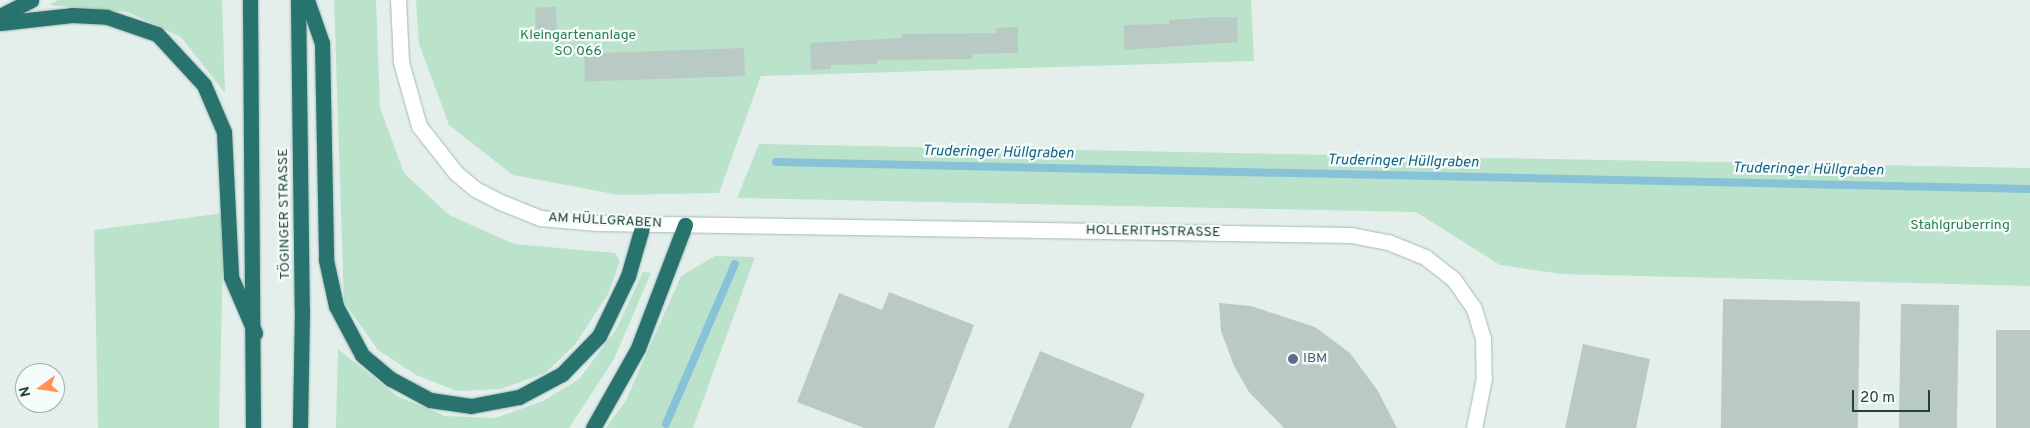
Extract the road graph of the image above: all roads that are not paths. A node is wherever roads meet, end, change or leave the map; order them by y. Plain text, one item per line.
1 (31, 0) edge
2 (250, 0) edge
3 (298, 0) edge
4 (307, 0) edge
5 (398, 0) edge
6 (0, 16) edge
7 (0, 23) edge
8 (644, 224) junction
9 (684, 225) junction
10 (255, 333) junction
11 (253, 428) edge
12 (300, 428) edge
13 (593, 428) edge
14 (1474, 428) edge

1 - 6 highway
2 - 10 highway
3 - 12 highway, TÖGINGER STRASSE
4 - 8 highway
5 - 8 main road, AM HÜLLGRABEN
7 - 10 highway
8 - 9 main road, AM HÜLLGRABEN
9 - 13 highway
9 - 14 main road, HOLLERITHSTRASSE
10 - 11 highway

